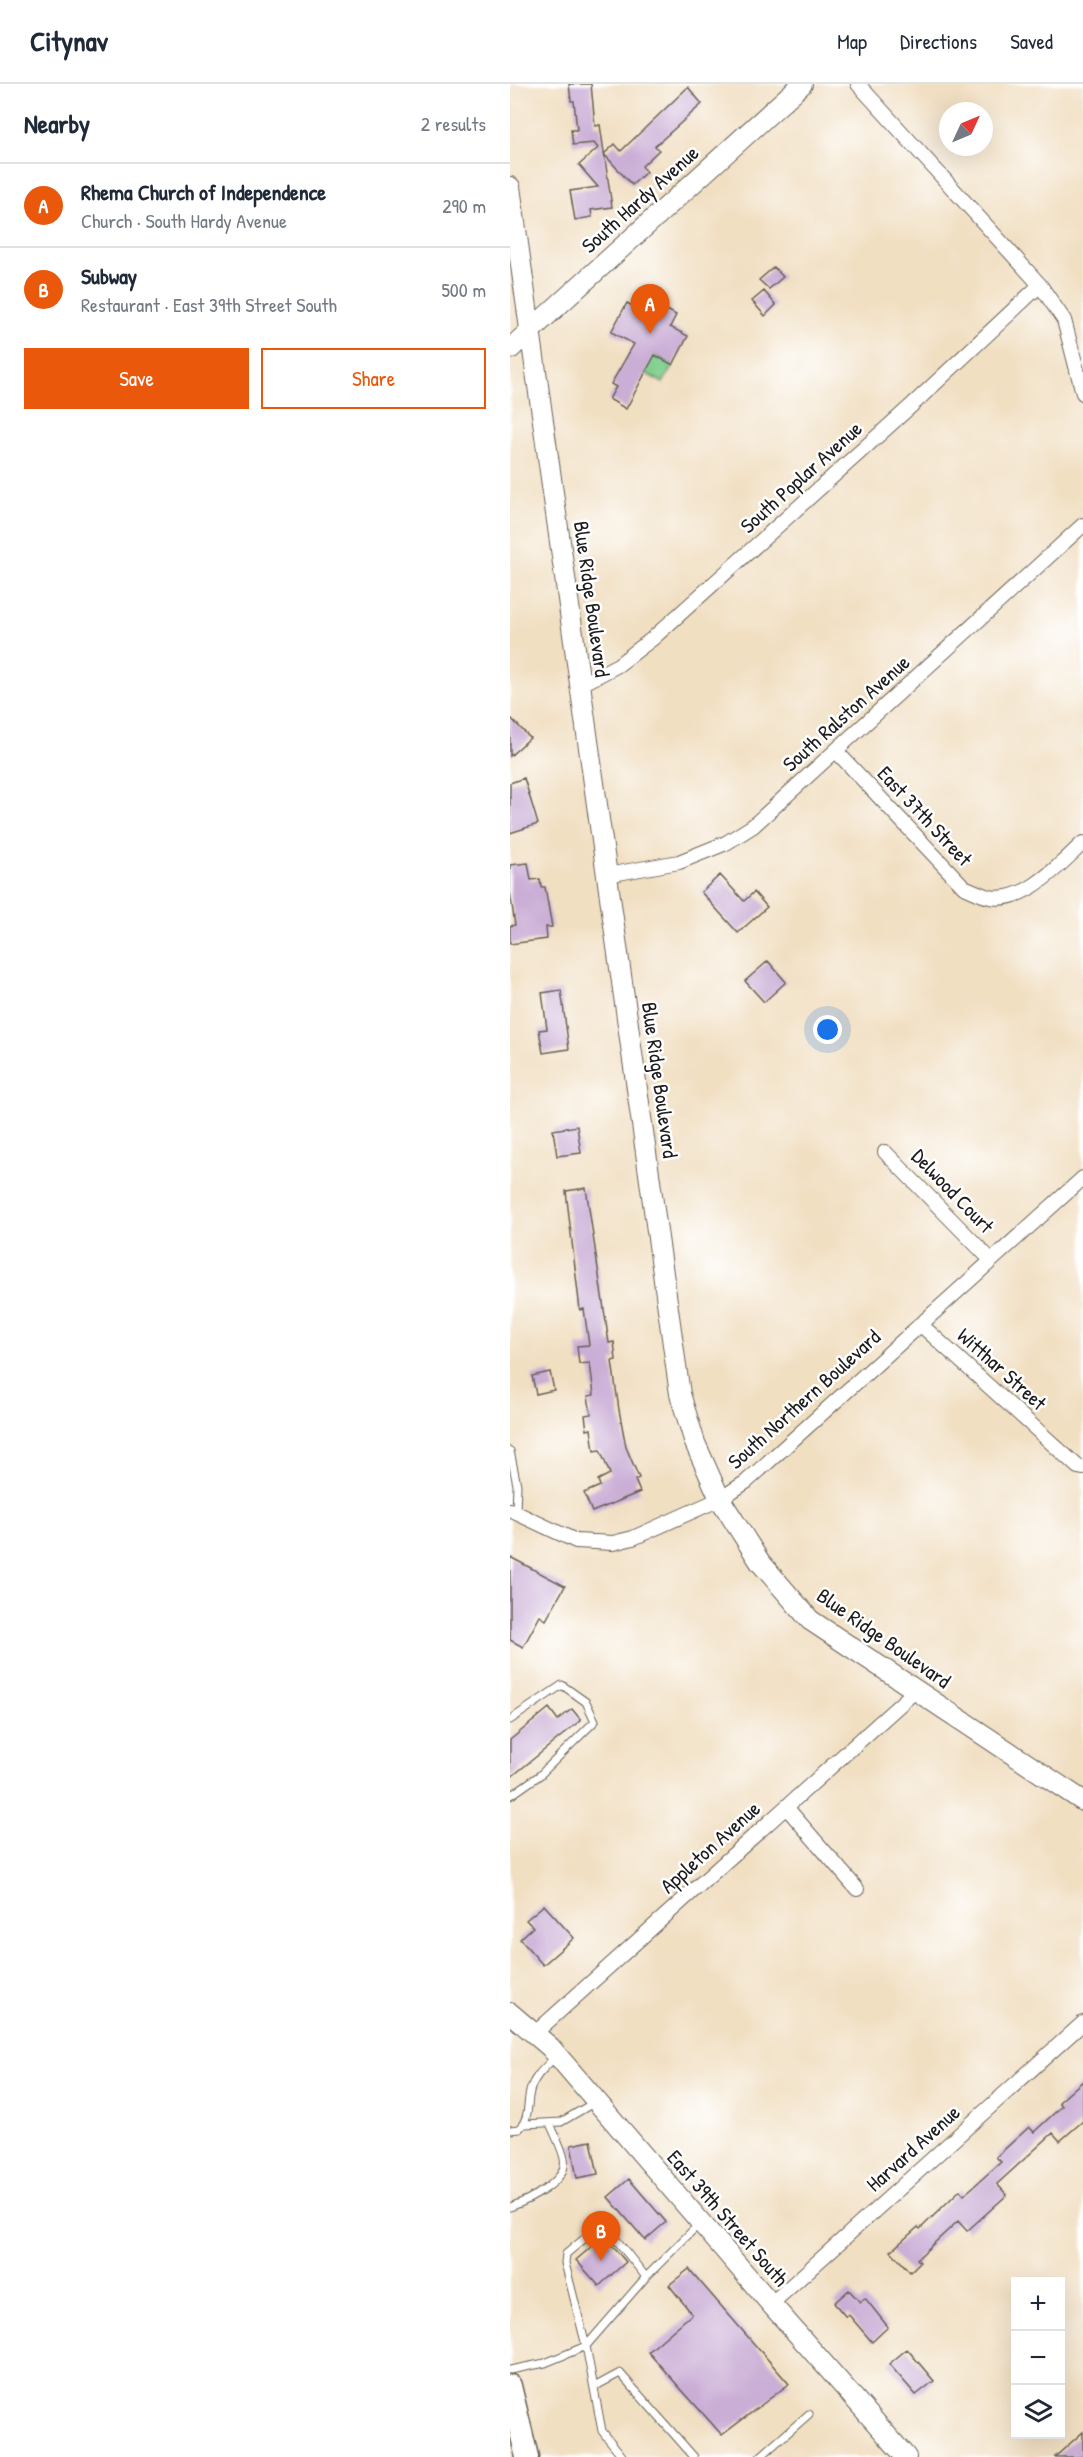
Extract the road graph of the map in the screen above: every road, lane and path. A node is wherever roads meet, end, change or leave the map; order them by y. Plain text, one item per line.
1 (802, 84) edge
2 (858, 84) edge
3 (510, 187) edge
4 (1040, 285) junction
5 (530, 331) junction
6 (510, 349) edge
7 (1081, 371) edge
8 (1083, 393) edge
9 (1083, 525) edge
10 (580, 685) junction
11 (836, 751) junction
12 (1083, 843) edge
13 (607, 875) junction
14 (885, 1152) dead end
15 (1083, 1178) edge
16 (991, 1260) junction
17 (920, 1324) junction
18 (510, 1451) edge
19 (1083, 1468) edge
20 (720, 1499) junction
21 (513, 1511) edge
22 (915, 1691) junction
23 (510, 1720) edge
24 (510, 1796) edge
25 (1083, 1801) edge
26 (786, 1807) junction
27 (857, 1889) dead end
28 (510, 2013) edge
29 (1083, 2024) edge
30 (534, 2034) junction
31 (557, 2055) junction
32 (596, 2101) junction
33 (550, 2123) junction
34 (525, 2124) junction
35 (510, 2130) edge
36 (510, 2207) edge
37 (700, 2223) junction
38 (646, 2277) junction
39 (771, 2304) junction
40 (586, 2346) junction
41 (510, 2370) edge
42 (510, 2386) edge
43 (594, 2387) junction
44 (809, 2414) dead end
45 (526, 2457) edge
46 (623, 2457) edge
47 (694, 2457) edge
48 (760, 2457) edge
49 (906, 2457) edge

1 - 5 street, South Hardy Avenue
2 - 4 street
3 - 5 street, Blue Ridge Boulevard
4 - 7 street
4 - 10 street, South Poplar Avenue
5 - 6 street, South Hardy Avenue
5 - 10 street, Blue Ridge Boulevard
7 - 8 street
9 - 11 street, South Ralston Avenue
10 - 13 street, Blue Ridge Boulevard
11 - 12 street, East 37th Street
11 - 13 street, South Ralston Avenue
13 - 20 street, Blue Ridge Boulevard
14 - 16 street, Delwood Court
15 - 16 street, South Northern Boulevard
16 - 17 street, South Northern Boulevard
17 - 19 street, Witthar Street
17 - 20 street, South Northern Boulevard
18 - 21 lane
20 - 21 street, South Northern Boulevard
20 - 22 street, Blue Ridge Boulevard
22 - 25 street, Blue Ridge Boulevard
22 - 26 street, Appleton Avenue
23 - 24 lane
26 - 27 street
26 - 30 street, Appleton Avenue
28 - 30 street, East 39th Street South
29 - 39 street, Harvard Avenue
30 - 31 street, East 39th Street South
31 - 32 street, East 39th Street South
31 - 34 lane
32 - 33 lane
32 - 37 street, East 39th Street South
33 - 34 lane
33 - 36 lane
34 - 35 lane
37 - 38 lane
37 - 39 street, East 39th Street South
38 - 40 lane
38 - 40 lane
39 - 49 street, East 39th Street South
40 - 41 lane
40 - 43 lane
42 - 45 main road
43 - 46 lane
43 - 47 lane
44 - 48 lane

